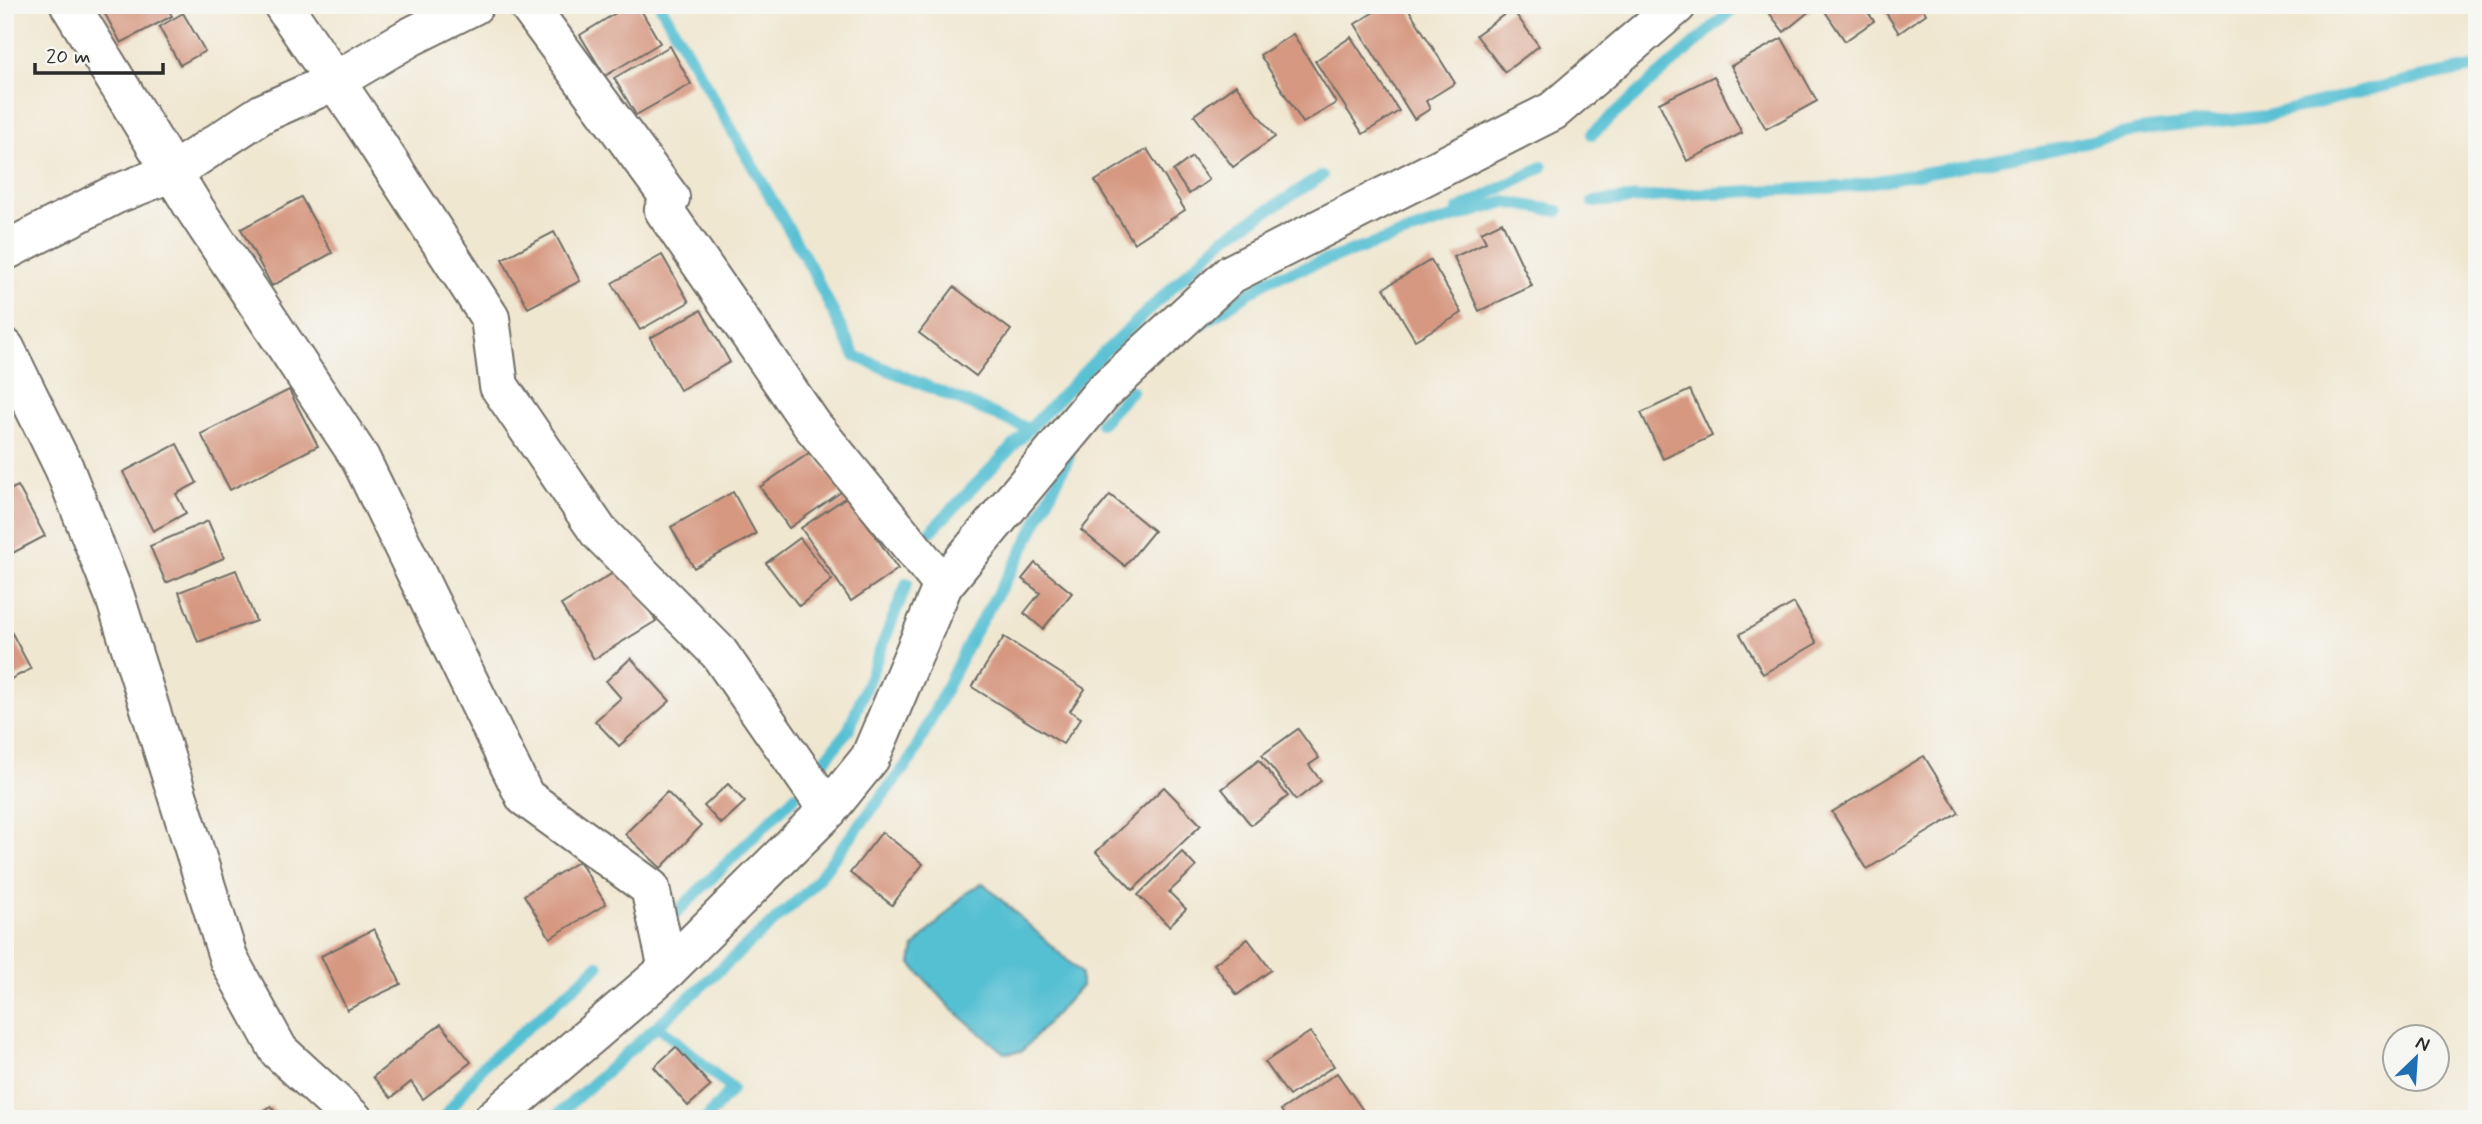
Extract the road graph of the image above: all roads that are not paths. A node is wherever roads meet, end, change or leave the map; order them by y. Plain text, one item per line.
1 (70, 5) edge
2 (283, 5) edge
3 (474, 5) edge
4 (528, 5) edge
5 (1677, 5) edge
6 (335, 80) junction
7 (173, 172) junction
8 (5, 251) edge
9 (5, 348) edge
10 (943, 585) junction
11 (828, 810) junction
12 (668, 969) junction
13 (353, 1119) edge
14 (493, 1119) edge

1 - 7 street
2 - 6 street
3 - 6 street
4 - 10 street
5 - 10 street
6 - 7 street
6 - 11 street
7 - 8 street
7 - 12 street
9 - 13 street
10 - 11 street
11 - 12 street
12 - 14 street

